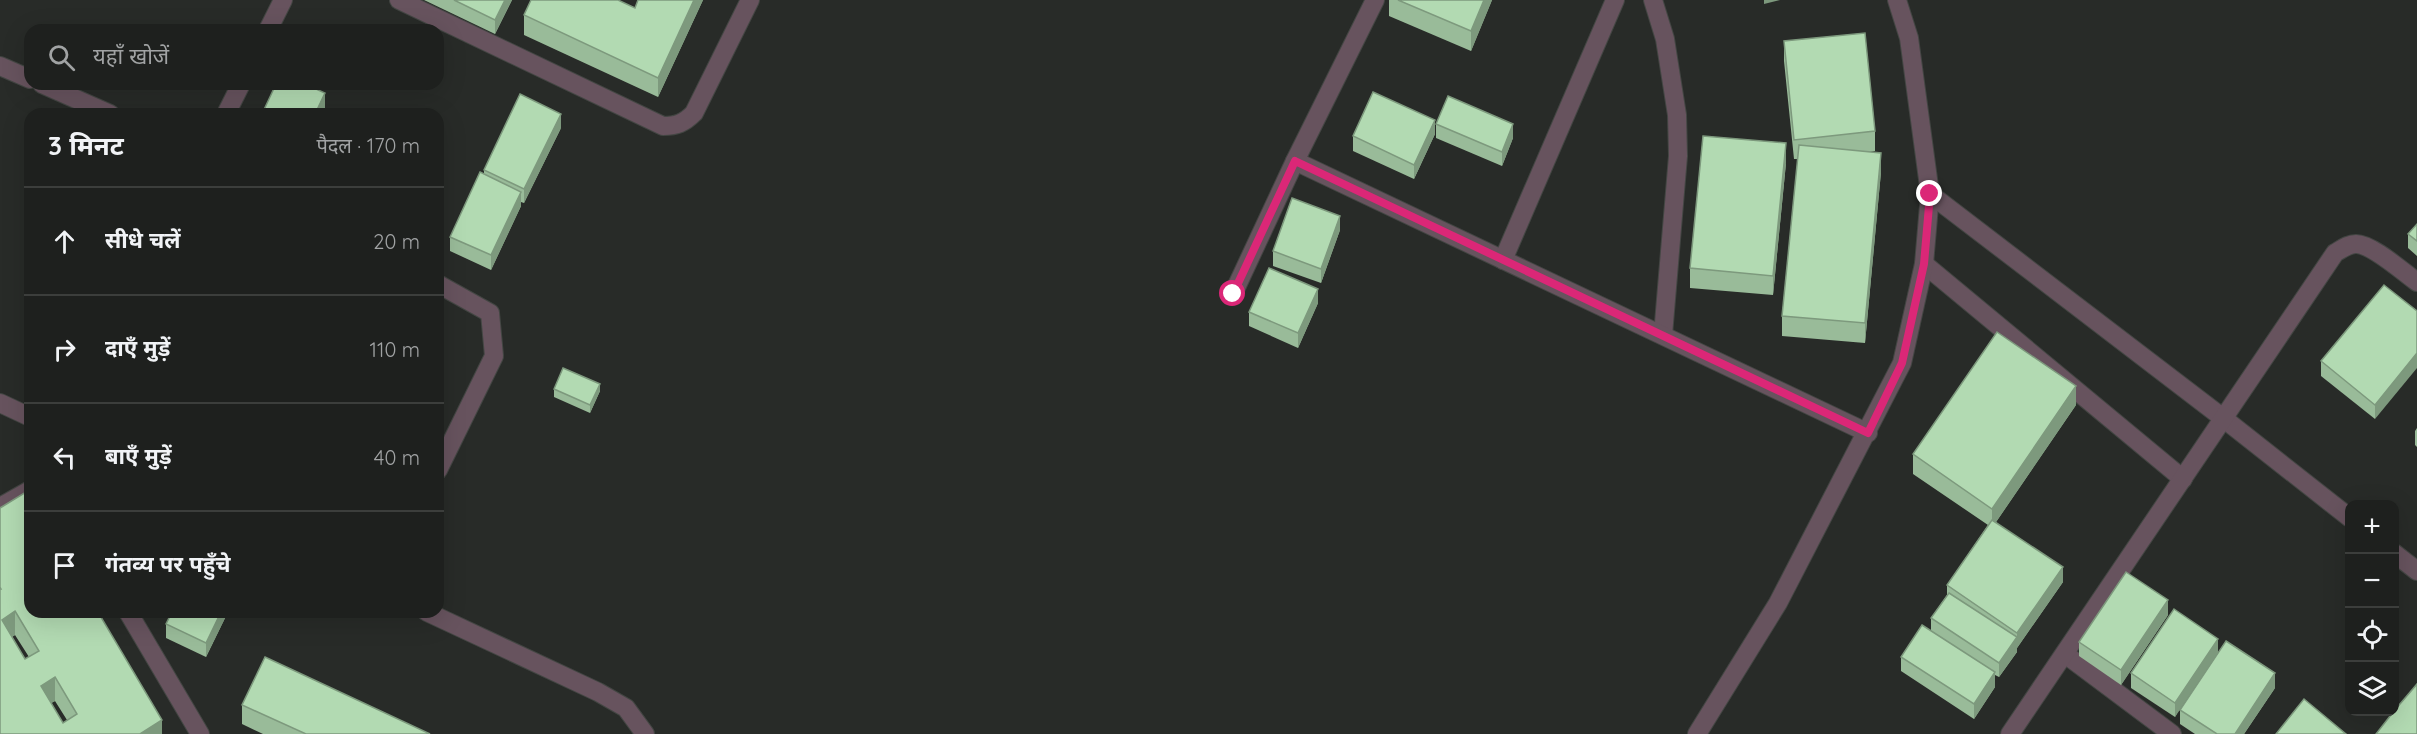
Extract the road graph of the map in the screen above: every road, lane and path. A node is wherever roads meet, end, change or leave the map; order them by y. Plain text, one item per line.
1 (283, 0) edge
2 (399, 0) edge
3 (750, 0) edge
4 (1374, 0) edge
5 (1616, 0) edge
6 (1653, 0) edge
7 (1898, 0) edge
8 (271, 24) edge
9 (0, 66) edge
10 (24, 76) edge
11 (56, 90) edge
12 (238, 90) edge
13 (96, 108) edge
14 (229, 108) edge
15 (1295, 161) junction
16 (1930, 194) junction
17 (1503, 260) junction
18 (1924, 264) junction
19 (2417, 282) edge
20 (444, 287) edge
21 (1233, 294) dead end
22 (1663, 335) junction
23 (0, 403) edge
24 (24, 414) edge
25 (2223, 418) junction
26 (1868, 433) junction
27 (444, 458) edge
28 (2183, 479) junction
29 (24, 493) edge
30 (0, 507) edge
31 (2345, 515) edge
32 (2395, 554) edge
33 (2417, 571) edge
34 (132, 618) edge
35 (440, 618) edge
36 (2065, 654) junction
37 (200, 734) edge
38 (645, 734) edge
39 (1697, 734) edge
40 (2010, 734) edge
41 (2172, 734) edge

1 - 8 street
2 - 3 street
4 - 15 street
5 - 17 street
6 - 22 street
7 - 16 street
9 - 10 street
11 - 13 street
12 - 14 street
15 - 17 street
15 - 21 street
16 - 18 street
16 - 25 street
17 - 22 street
18 - 26 street
18 - 28 street
19 - 25 street
20 - 27 street
22 - 26 street
23 - 24 street
25 - 28 street
25 - 31 street
26 - 39 street
28 - 36 street
29 - 30 street
32 - 33 street
34 - 37 street
35 - 38 street
36 - 40 street
36 - 41 street

